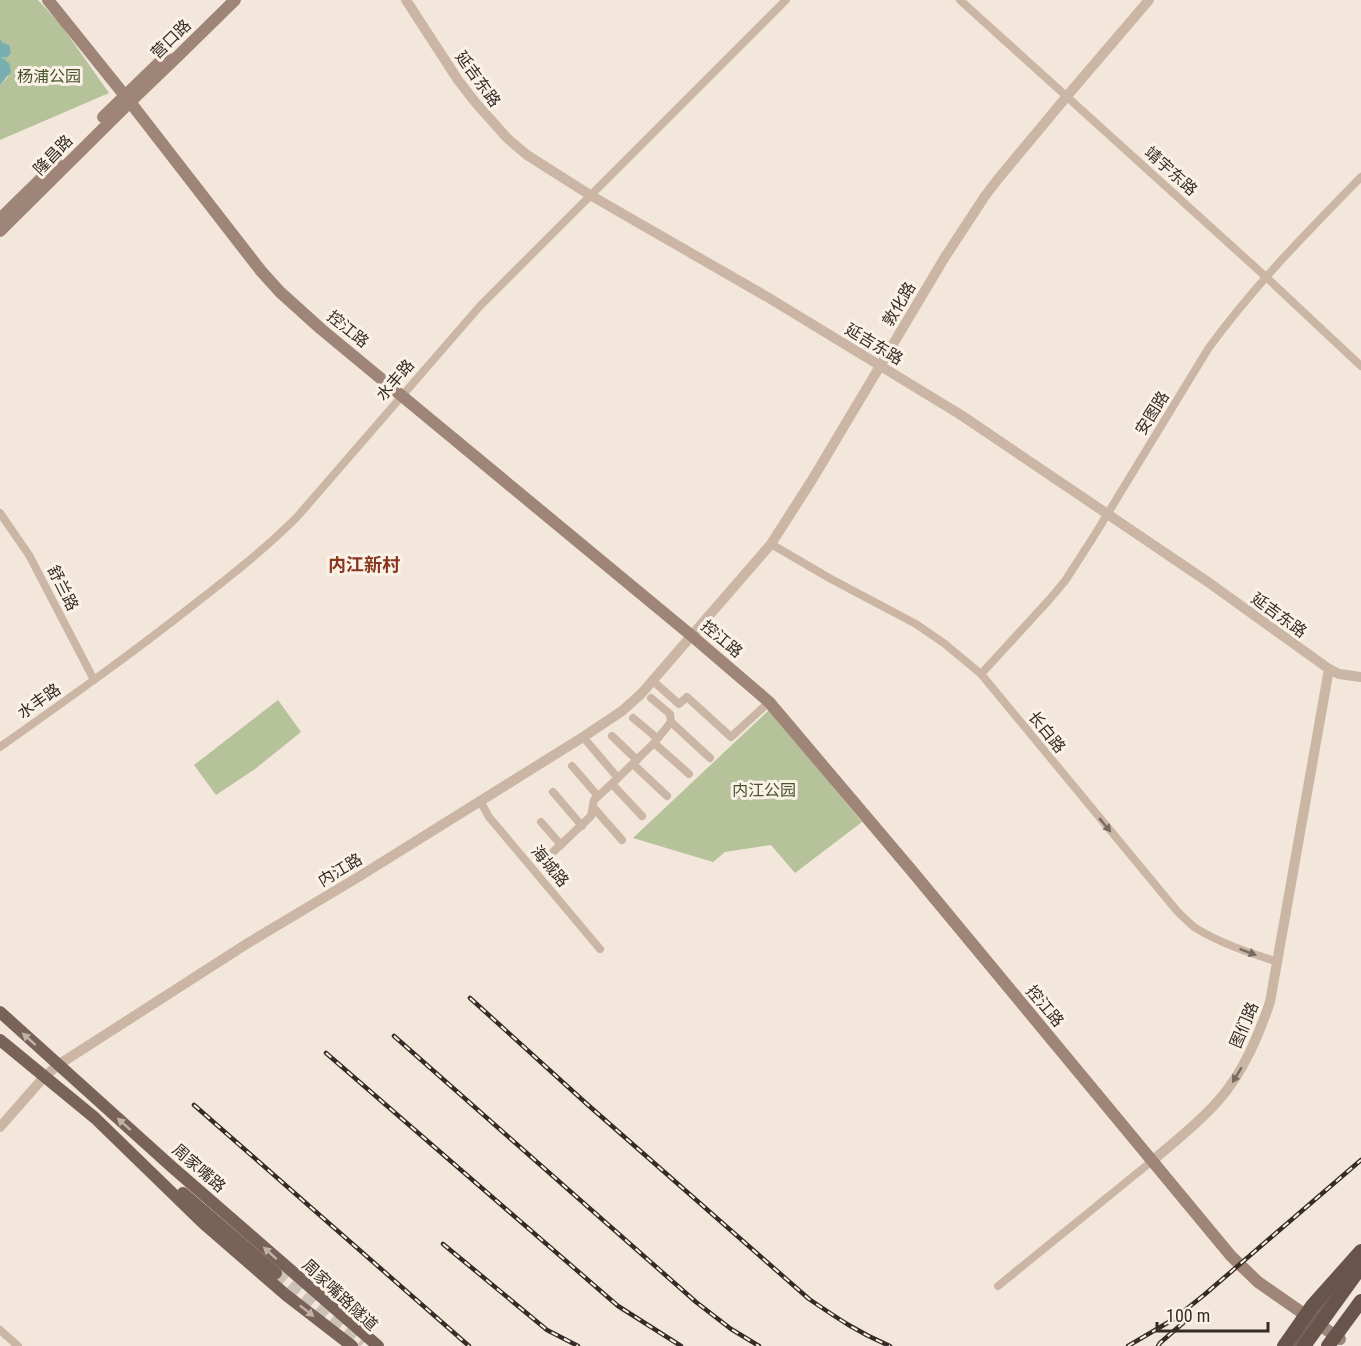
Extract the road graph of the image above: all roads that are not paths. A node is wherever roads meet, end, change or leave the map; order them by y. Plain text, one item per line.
1 (48, 0) edge
2 (224, 0) edge
3 (235, 0) edge
4 (406, 0) edge
5 (786, 0) edge
6 (960, 0) edge
7 (1149, 0) edge
8 (1067, 96) junction
9 (127, 98) junction
10 (1361, 177) edge
11 (591, 195) junction
12 (0, 219) edge
13 (0, 231) edge
14 (1266, 278) junction
15 (880, 366) junction
16 (1361, 366) edge
17 (402, 395) junction
18 (0, 513) edge
19 (1107, 514) junction
20 (771, 544) junction
21 (692, 636) junction
22 (1329, 669) junction
23 (981, 674) junction
24 (1361, 677) edge
25 (94, 680) junction
26 (653, 681) junction
27 (651, 698) dead end
28 (769, 702) junction
29 (633, 718) dead end
30 (671, 722) junction
31 (612, 736) dead end
32 (583, 737) junction
33 (655, 740) junction
34 (0, 747) edge
35 (710, 758) dead end
36 (635, 762) junction
37 (572, 766) dead end
38 (689, 774) dead end
39 (615, 781) junction
40 (553, 792) dead end
41 (598, 796) junction
42 (667, 796) dead end
43 (480, 801) junction
44 (593, 807) junction
45 (642, 816) dead end
46 (541, 822) dead end
47 (582, 826) junction
48 (622, 840) dead end
49 (561, 845) junction
50 (550, 855) dead end
51 (600, 949) dead end
52 (1278, 962) junction
53 (0, 1012) edge
54 (0, 1040) edge
55 (58, 1065) junction
56 (44, 1077) junction
57 (95, 1118) junction
58 (0, 1127) edge
59 (1152, 1161) junction
60 (1361, 1251) edge
61 (1361, 1257) edge
62 (1361, 1267) edge
63 (282, 1270) junction
64 (1361, 1277) edge
65 (998, 1286) dead end
66 (1361, 1293) edge
67 (1361, 1301) edge
68 (1361, 1311) edge
69 (0, 1330) edge
70 (1329, 1335) edge
71 (18, 1346) edge
72 (352, 1346) edge
73 (371, 1346) edge
74 (378, 1346) edge
75 (1284, 1346) edge
76 (1296, 1346) edge
77 (1304, 1346) edge
78 (1312, 1346) edge
79 (1322, 1346) edge

1 - 9 main road, 控江路
2 - 9 main road, 营口路
3 - 9 main road, 营口路
4 - 11 street, 延吉东路
5 - 11 street, 水丰路
6 - 8 street, 靖宇东路
7 - 8 street, 敦化路
8 - 14 street, 靖宇东路
8 - 15 street, 敦化路
9 - 12 main road, 隆昌路
9 - 13 main road, 隆昌路
9 - 17 main road, 控江路
10 - 14 street, 安图路
11 - 15 street, 延吉东路
11 - 17 street, 水丰路
14 - 16 street, 靖宇东路
14 - 19 street, 安图路
15 - 19 street, 延吉东路
15 - 20 street, 敦化路
17 - 21 main road, 控江路
17 - 25 street, 水丰路
18 - 25 street, 舒兰路
19 - 22 street, 延吉东路
19 - 23 street, 安图路
20 - 21 street, 敦化路
20 - 23 street, 长白路
21 - 26 street, 内江路
21 - 28 main road, 控江路
22 - 24 street, 延吉东路
22 - 52 street, 图们路
23 -> 52 street, 长白路
25 - 34 street, 水丰路
26 - 28 street
26 - 32 street, 内江路
27 - 30 street
28 - 59 main road, 控江路
29 - 33 street
30 - 33 street
30 - 35 street
31 - 36 street
32 - 39 street
32 - 43 street, 内江路
33 - 36 street
33 - 38 street
36 - 39 street
36 - 42 street
37 - 41 street
39 - 41 street
39 - 45 street
40 - 47 street
41 - 44 street
43 - 51 street, 海城路
43 - 55 street, 内江路
44 - 47 street
44 - 48 street
46 - 49 street
47 - 49 street
49 - 50 street
52 -> 59 street, 图们路
55 -> 53 main road, 周家嘴路
54 - 56 main road
55 - 56 street, 内江路
63 -> 55 main road, 周家嘴路
56 - 57 main road
56 - 58 street, 内江路
57 - 63 main road, 周家嘴路隧道
57 -> 72 main road
59 - 65 street, 图们路
59 - 70 main road, 控江路
60 - 75 highway, bridge
61 - 70 main road
62 - 77 highway, bridge
63 - 73 main road, 周家嘴路隧道
63 - 74 main road, 周家嘴路
64 - 70 main road
66 - 70 main road
67 - 70 highway, bridge
68 - 70 main road
69 - 71 street
70 - 76 main road
70 - 78 main road
70 - 79 main road

